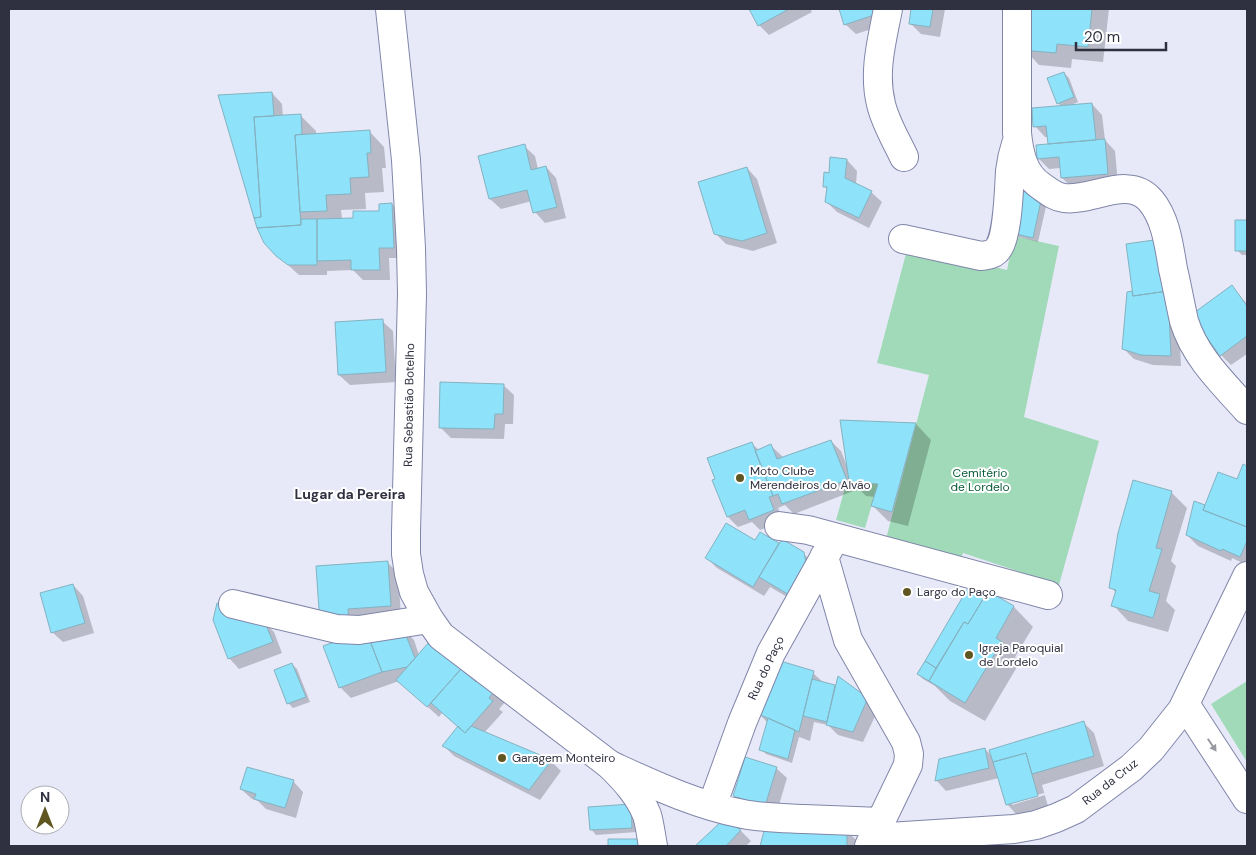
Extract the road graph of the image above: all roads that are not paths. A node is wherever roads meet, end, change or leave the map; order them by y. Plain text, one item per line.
1 (390, 9) edge
2 (888, 9) edge
3 (1017, 9) edge
4 (1017, 137) junction
5 (904, 157) dead end
6 (903, 239) dead end
7 (1247, 410) edge
8 (779, 526) dead end
9 (830, 548) junction
10 (1244, 590) edge
11 (1048, 595) dead end
12 (234, 604) dead end
13 (429, 619) junction
14 (1185, 704) junction
15 (610, 765) junction
16 (1247, 799) edge
17 (712, 806) junction
18 (874, 836) edge
19 (653, 846) edge

1 - 13 street, Rua Sebastião Botelho
2 - 5 street
3 - 4 street
4 - 6 street
4 - 7 street
8 - 9 street
9 - 11 street
9 - 17 street, Rua do Paço
9 - 18 street
10 - 14 street, Rua da Cruz
12 - 13 street
13 - 15 street, Rua Sebastião Botelho
14 -> 16 street
14 - 18 street, Rua da Cruz
15 - 17 street, Rua da Cruz
15 - 19 street, Rua Sebastião Botelho
17 - 18 street, Rua da Cruz

